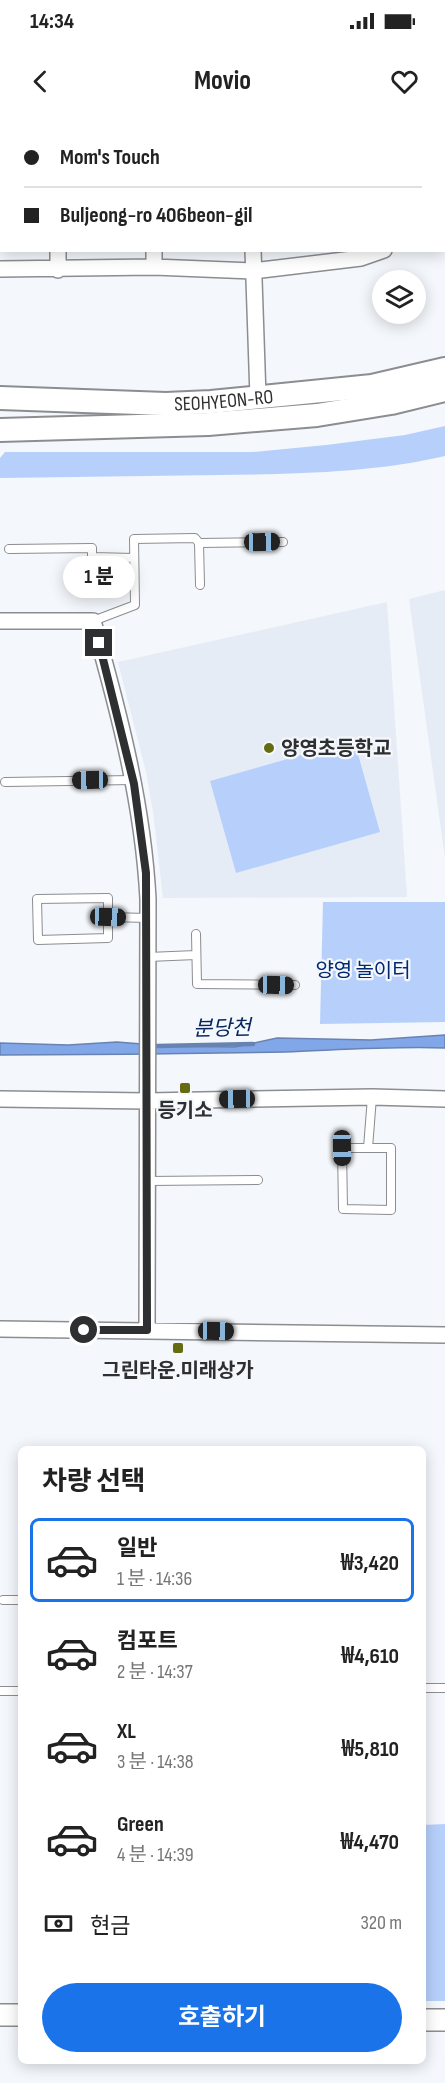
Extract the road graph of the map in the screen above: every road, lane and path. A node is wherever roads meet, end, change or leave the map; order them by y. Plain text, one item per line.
1 (58, 252) edge
2 (154, 252) edge
3 (253, 252) edge
4 (378, 252) edge
5 (154, 267) junction
6 (0, 269) edge
7 (58, 270) junction
8 (253, 271) junction
9 (445, 369) edge
10 (445, 390) edge
11 (258, 397) junction
12 (0, 398) edge
13 (0, 430) edge
14 (284, 542) dead end
15 (199, 543) junction
16 (9, 549) dead end
17 (134, 558) junction
18 (200, 585) dead end
19 (0, 621) edge
20 (93, 621) junction
21 (133, 780) junction
22 (5, 782) dead end
23 (108, 917) junction
24 (148, 918) junction
25 (196, 934) dead end
26 (196, 955) junction
27 (148, 957) junction
28 (296, 985) dead end
29 (147, 1093) junction
30 (372, 1097) junction
31 (0, 1099) edge
32 (445, 1099) edge
33 (368, 1148) junction
34 (258, 1180) dead end
35 (147, 1181) junction
36 (0, 1329) edge
37 (147, 1330) junction
38 (445, 1335) edge
39 (18, 1599) edge
40 (3, 1600) dead end
41 (426, 1688) edge
42 (445, 1688) edge
43 (0, 1691) edge
44 (18, 1691) edge
45 (0, 2015) edge
46 (18, 2015) edge
47 (426, 2020) edge
48 (445, 2020) edge

1 - 7 street
2 - 5 street
3 - 8 street
4 - 8 street
5 - 7 street
5 - 8 street
6 - 7 street
8 - 11 street
9 - 11 main road, SEOHYEON-RO
10 - 13 main road, SEOHYEON-RO
11 - 12 main road, SEOHYEON-RO
14 - 15 lane
15 - 17 lane
15 - 18 lane
16 - 17 lane
17 - 20 lane
19 - 20 street
20 - 21 street
21 - 22 lane
21 - 24 street
23 - 23 lane
23 - 24 lane
24 - 27 street
25 - 26 lane
26 - 27 lane
26 - 28 lane
27 - 29 street
29 - 30 street
29 - 31 street
29 - 35 street
30 - 32 street
30 - 33 lane
33 - 33 lane
34 - 35 lane
35 - 37 street
36 - 37 street
37 - 38 street
39 - 40 lane
41 - 42 lane
43 - 44 lane
45 - 46 main road
47 - 48 main road

